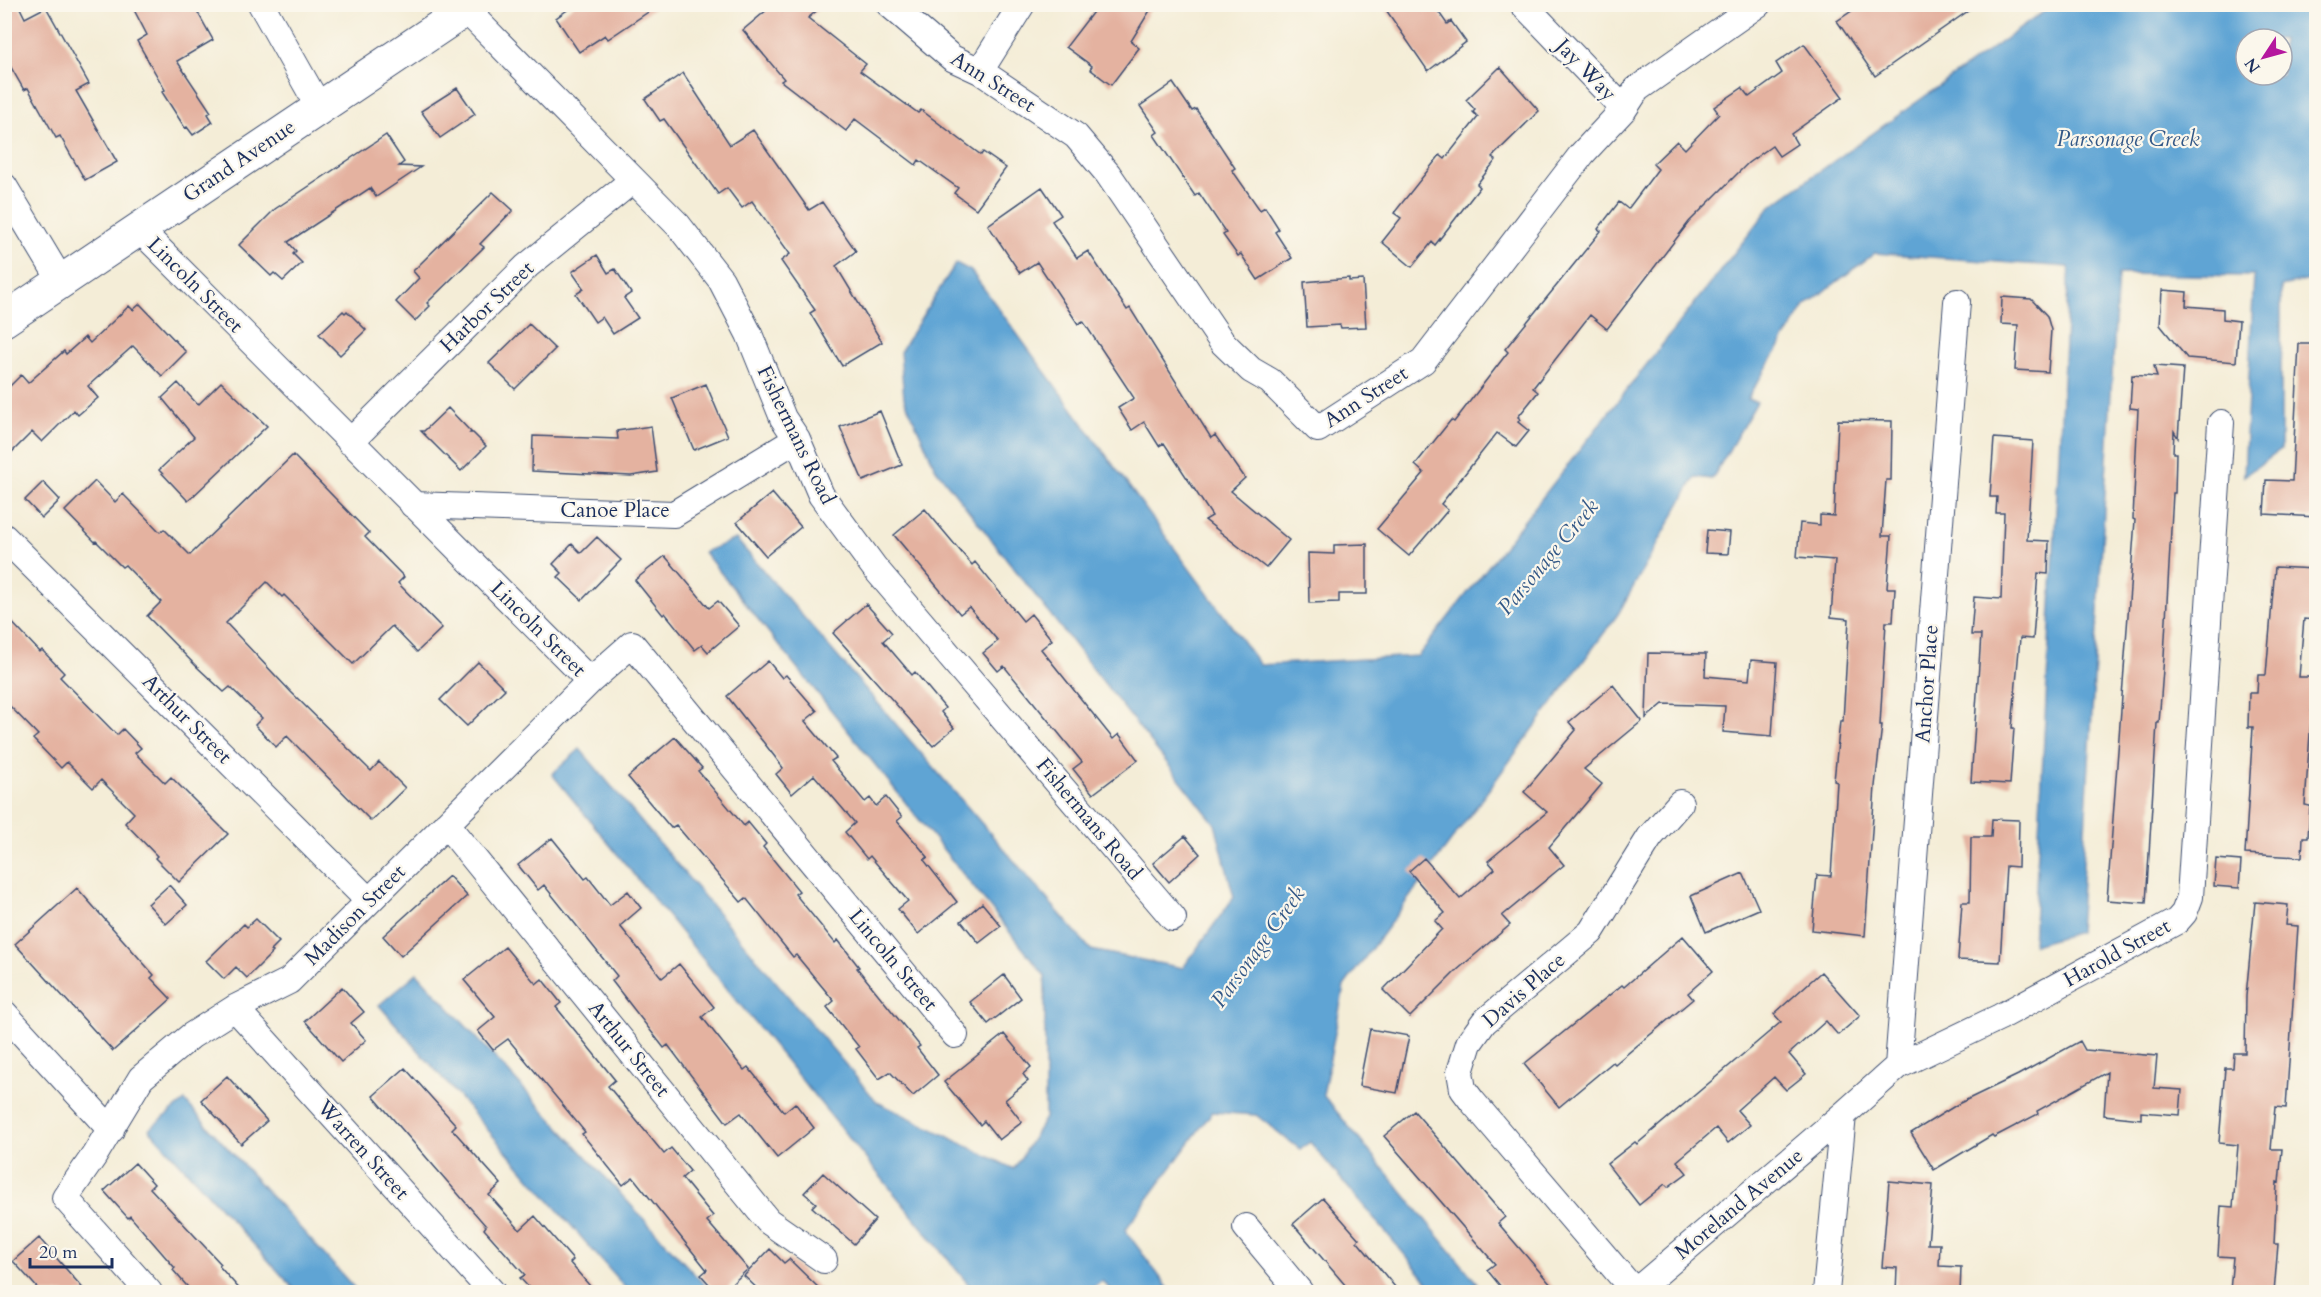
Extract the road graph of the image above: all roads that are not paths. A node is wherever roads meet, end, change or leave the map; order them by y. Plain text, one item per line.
1 (261, 4) edge
2 (889, 4) edge
3 (1022, 4) edge
4 (1523, 4) edge
5 (1758, 4) edge
6 (470, 7) edge
7 (980, 71) junction
8 (319, 107) junction
9 (1624, 109) junction
10 (633, 180) junction
11 (4, 186) edge
12 (139, 229) junction
13 (61, 281) junction
14 (1957, 302) dead end
15 (4, 320) edge
16 (2221, 423) dead end
17 (797, 439) junction
18 (350, 442) junction
19 (413, 505) junction
20 (4, 537) edge
21 (590, 681) junction
22 (1680, 803) dead end
23 (446, 824) junction
24 (369, 901) junction
25 (1173, 918) dead end
26 (235, 1008) junction
27 (4, 1013) edge
28 (956, 1035) dead end
29 (1898, 1066) junction
30 (1843, 1115) junction
31 (111, 1130) junction
32 (1246, 1227) dead end
33 (824, 1260) dead end
34 (1635, 1292) edge
35 (149, 1293) edge
36 (492, 1293) edge
37 (1300, 1293) edge
38 (1826, 1293) edge

1 - 8 street
2 - 7 street, Ann Street
3 - 7 street
4 - 9 street, Jay Way
5 - 9 street, Ann Street
6 - 8 street, Grand Avenue
6 - 10 street, Fishermans Road
7 - 9 street, Ann Street
8 - 12 street, Grand Avenue
10 - 17 street, Fishermans Road
10 - 18 street, Harbor Street
11 - 13 street
12 - 13 street, Grand Avenue
12 - 18 street, Lincoln Street
13 - 15 street, Grand Avenue
14 - 29 street, Anchor Place
16 - 29 street, Harold Street
17 - 19 street, Canoe Place
17 - 25 street, Fishermans Road
18 - 19 street, Lincoln Street
19 - 21 street, Lincoln Street
20 - 24 street, Arthur Street
21 - 23 street, Madison Street
21 - 28 street, Lincoln Street
22 - 34 street, Davis Place
23 - 24 street, Madison Street
23 - 33 street, Arthur Street
24 - 26 street, Madison Street
26 - 31 street, Madison Street
26 - 36 street, Warren Street
27 - 31 street
29 - 30 street, Harold Street
30 - 34 street, Moreland Avenue
30 - 38 street
31 - 35 street, Madison Street
32 - 37 street

